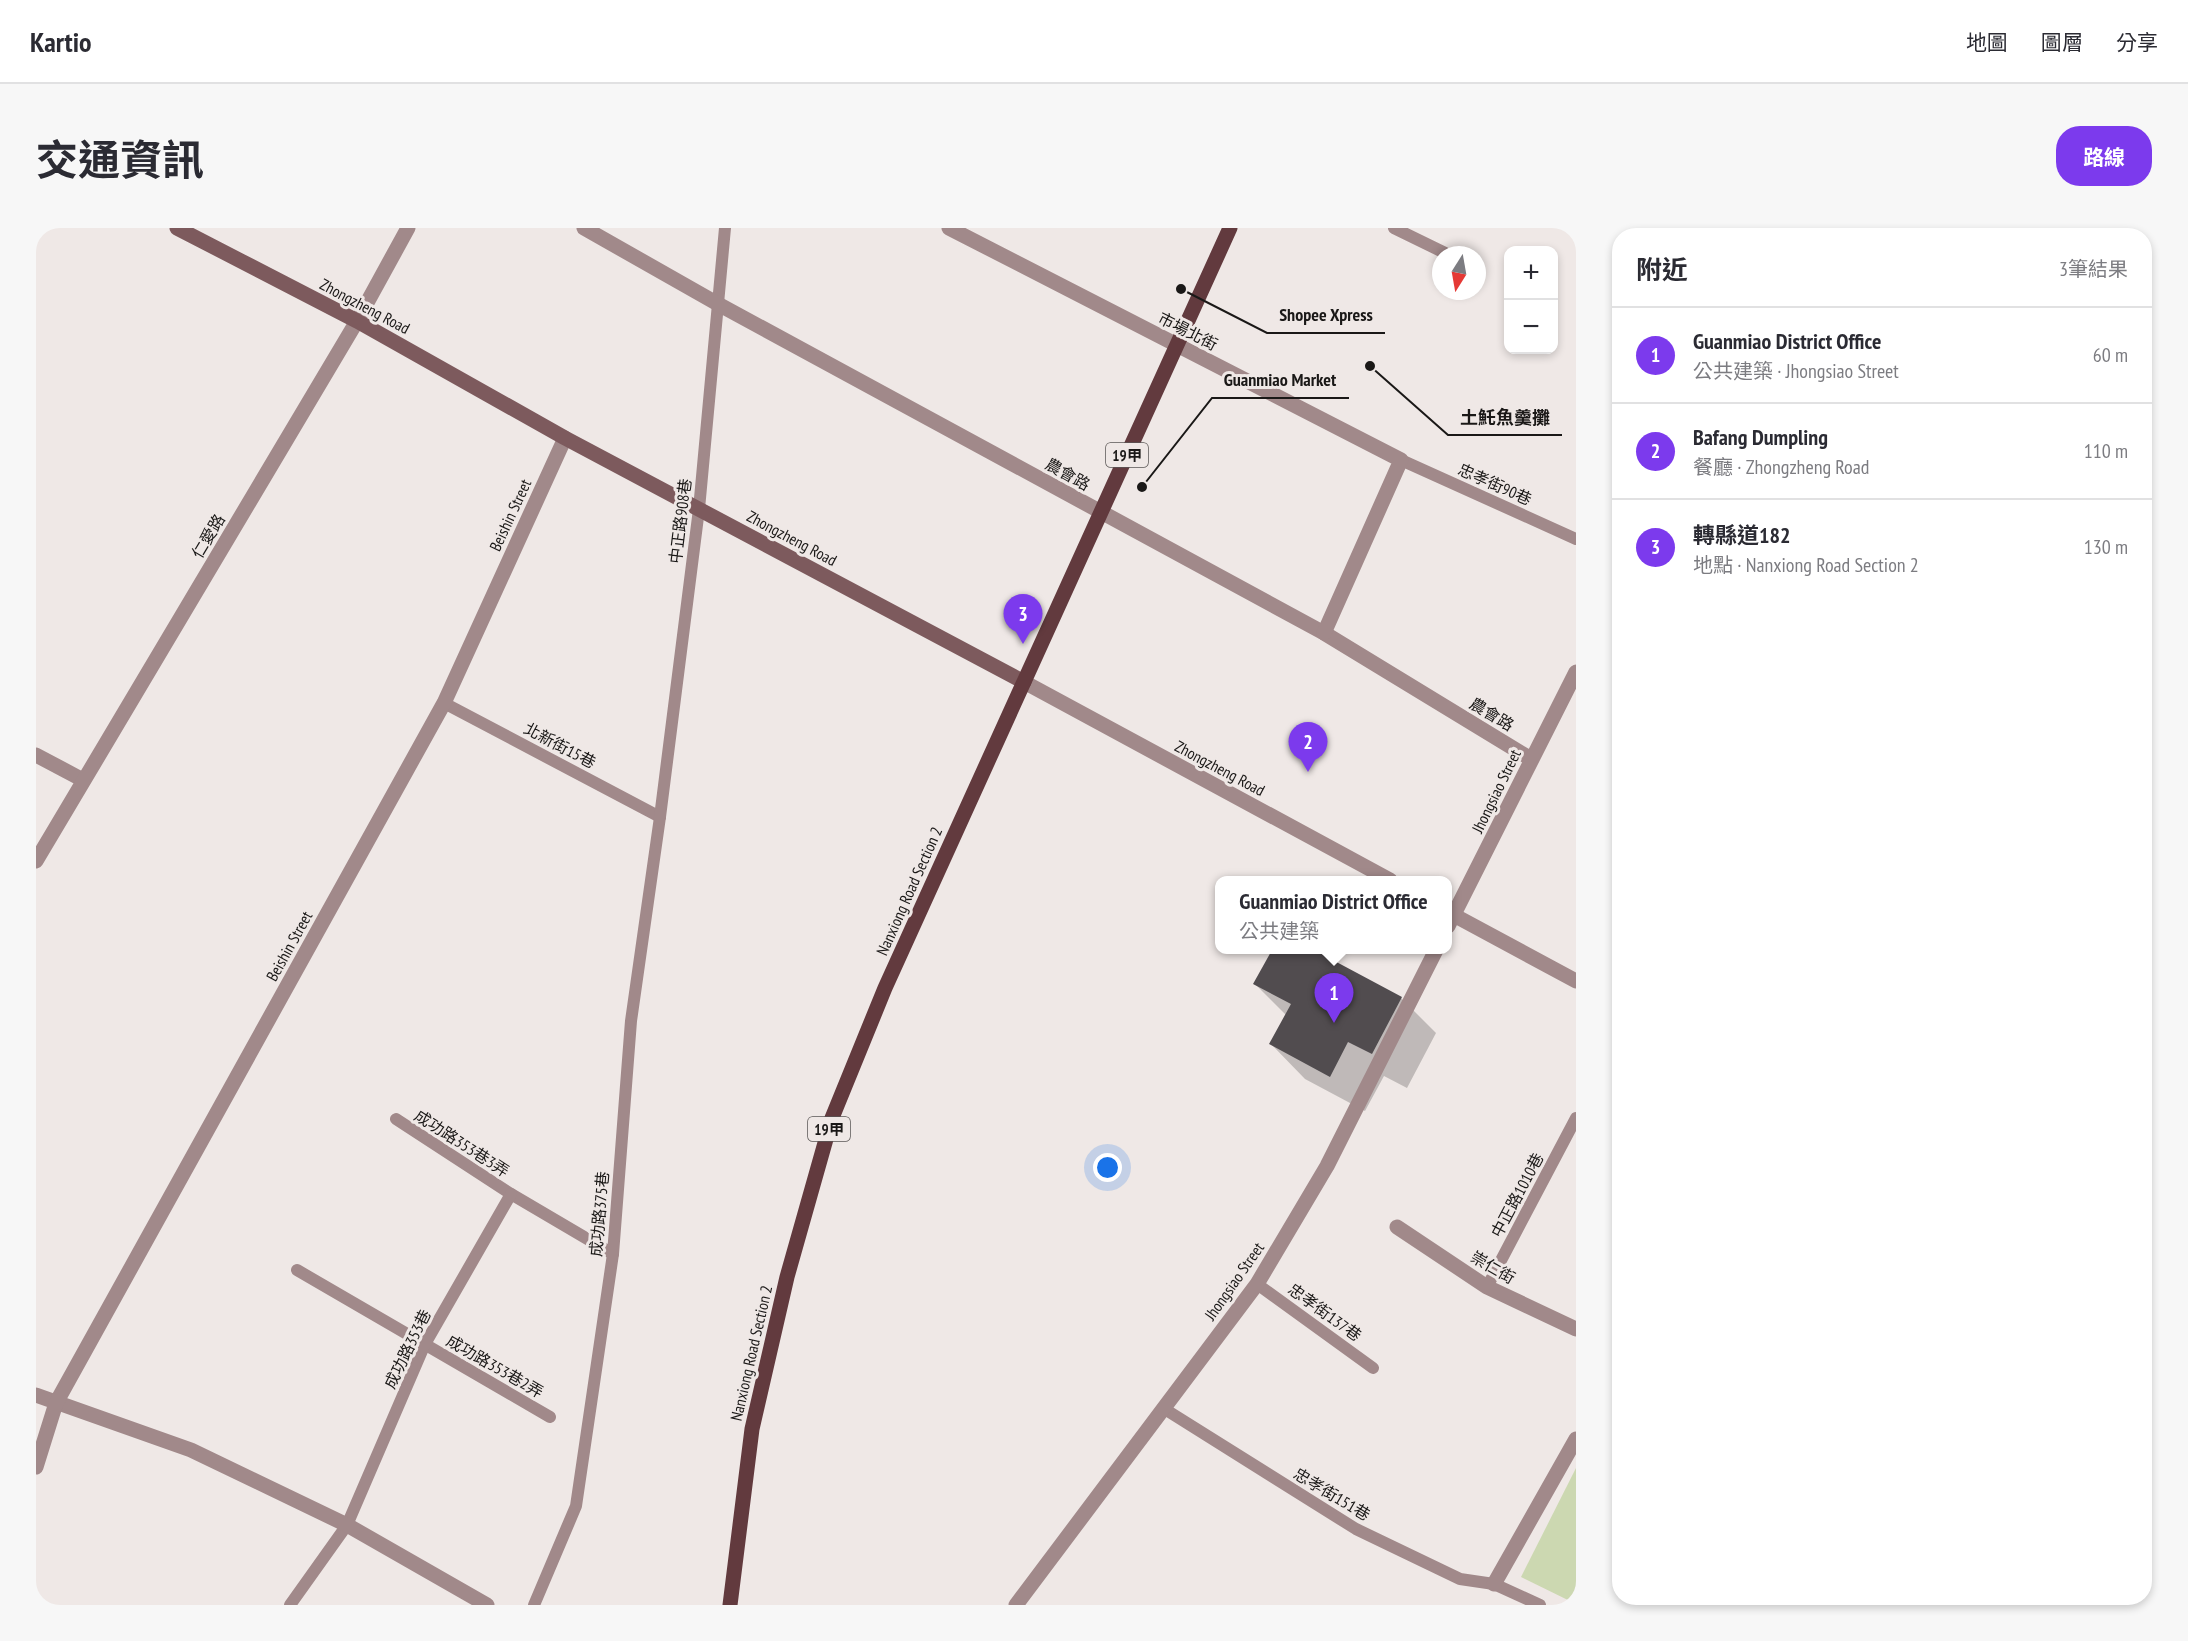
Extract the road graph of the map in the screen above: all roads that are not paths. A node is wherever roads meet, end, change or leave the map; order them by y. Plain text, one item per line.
1 (177, 228) edge
2 (408, 228) edge
3 (584, 228) edge
4 (725, 228) edge
5 (949, 228) edge
6 (1230, 228) edge
7 (1394, 228) edge
8 (1432, 247) edge
9 (718, 304) junction
10 (357, 321) junction
11 (1178, 346) junction
12 (565, 438) junction
13 (1401, 460) junction
14 (699, 509) junction
15 (1101, 513) junction
16 (1576, 539) edge
17 (1323, 633) junction
18 (1576, 672) edge
19 (1024, 682) junction
20 (444, 703) junction
21 (36, 755) edge
22 (1531, 759) junction
23 (83, 780) junction
24 (660, 817) junction
25 (36, 861) edge
26 (1383, 876) edge
27 (1452, 914) edge
28 (1452, 919) edge
29 (1434, 954) edge
30 (1576, 981) edge
31 (1576, 1118) edge
32 (396, 1119) dead end
33 (511, 1194) junction
34 (1397, 1227) dead end
35 (613, 1254) junction
36 (297, 1270) dead end
37 (1257, 1284) junction
38 (1487, 1287) junction
39 (1576, 1329) edge
40 (425, 1344) junction
41 (1373, 1368) dead end
42 (36, 1395) edge
43 (57, 1403) junction
44 (1163, 1408) junction
45 (550, 1417) dead end
46 (1576, 1439) edge
47 (36, 1467) edge
48 (347, 1525) junction
49 (1494, 1584) junction
50 (290, 1605) edge
51 (487, 1605) edge
52 (534, 1605) edge
53 (730, 1605) edge
54 (1016, 1605) edge
55 (1540, 1605) edge

1 - 10 main road, Zhongzheng Road
2 - 10 street, 仁愛路
3 - 9 street, 農會路
4 - 9 lane, 中正路908巷
5 - 11 street, 市場北街
6 - 11 main road, Nanxiong Road Section 2 / 19甲
7 - 8 lane
9 - 14 lane, 中正路908巷
9 - 15 street, 農會路
10 - 12 main road, Zhongzheng Road
10 - 23 street, 仁愛路
11 - 13 street, 市場北街
11 - 15 main road, Nanxiong Road Section 2 / 19甲
12 - 14 main road, Zhongzheng Road
12 - 20 street, Beishin Street
13 - 16 lane, 忠孝街90巷
13 - 17 street
14 - 19 main road, Zhongzheng Road
14 - 24 lane, 中正路908巷
15 - 17 street, 農會路
15 - 19 main road, Nanxiong Road Section 2 / 19甲
17 - 22 street, 農會路
18 - 22 street, Jhongsiao Street
19 - 26 street, Zhongzheng Road
19 - 53 main road, Nanxiong Road Section 2 / 19甲
20 - 24 lane, 北新街15巷
20 - 43 street, Beishin Street
21 - 23 street
22 - 27 street, Jhongsiao Street
23 - 25 street, 仁愛路
24 - 35 lane, 成功路375巷
28 - 30 street
29 - 37 street, Jhongsiao Street
31 - 38 lane, 中正路1010巷
32 - 33 lane, 成功路353巷3弄
33 - 35 lane, 成功路353巷3弄
33 - 40 lane, 成功路353巷
34 - 38 street, 崇仁街
35 - 52 lane, 成功路375巷
36 - 40 lane, 成功路353巷2弄
37 - 41 lane, 忠孝街137巷
37 - 44 street, Jhongsiao Street
38 - 39 street, 崇仁街
40 - 45 lane, 成功路353巷2弄
40 - 48 lane, 成功路353巷
42 - 43 street
43 - 47 street, Beishin Street
43 - 48 street
44 - 49 lane, 忠孝街151巷
44 - 54 street, Jhongsiao Street
46 - 49 street
48 - 50 lane, 成功路353巷
48 - 51 street
49 - 55 lane, 忠孝街151巷

